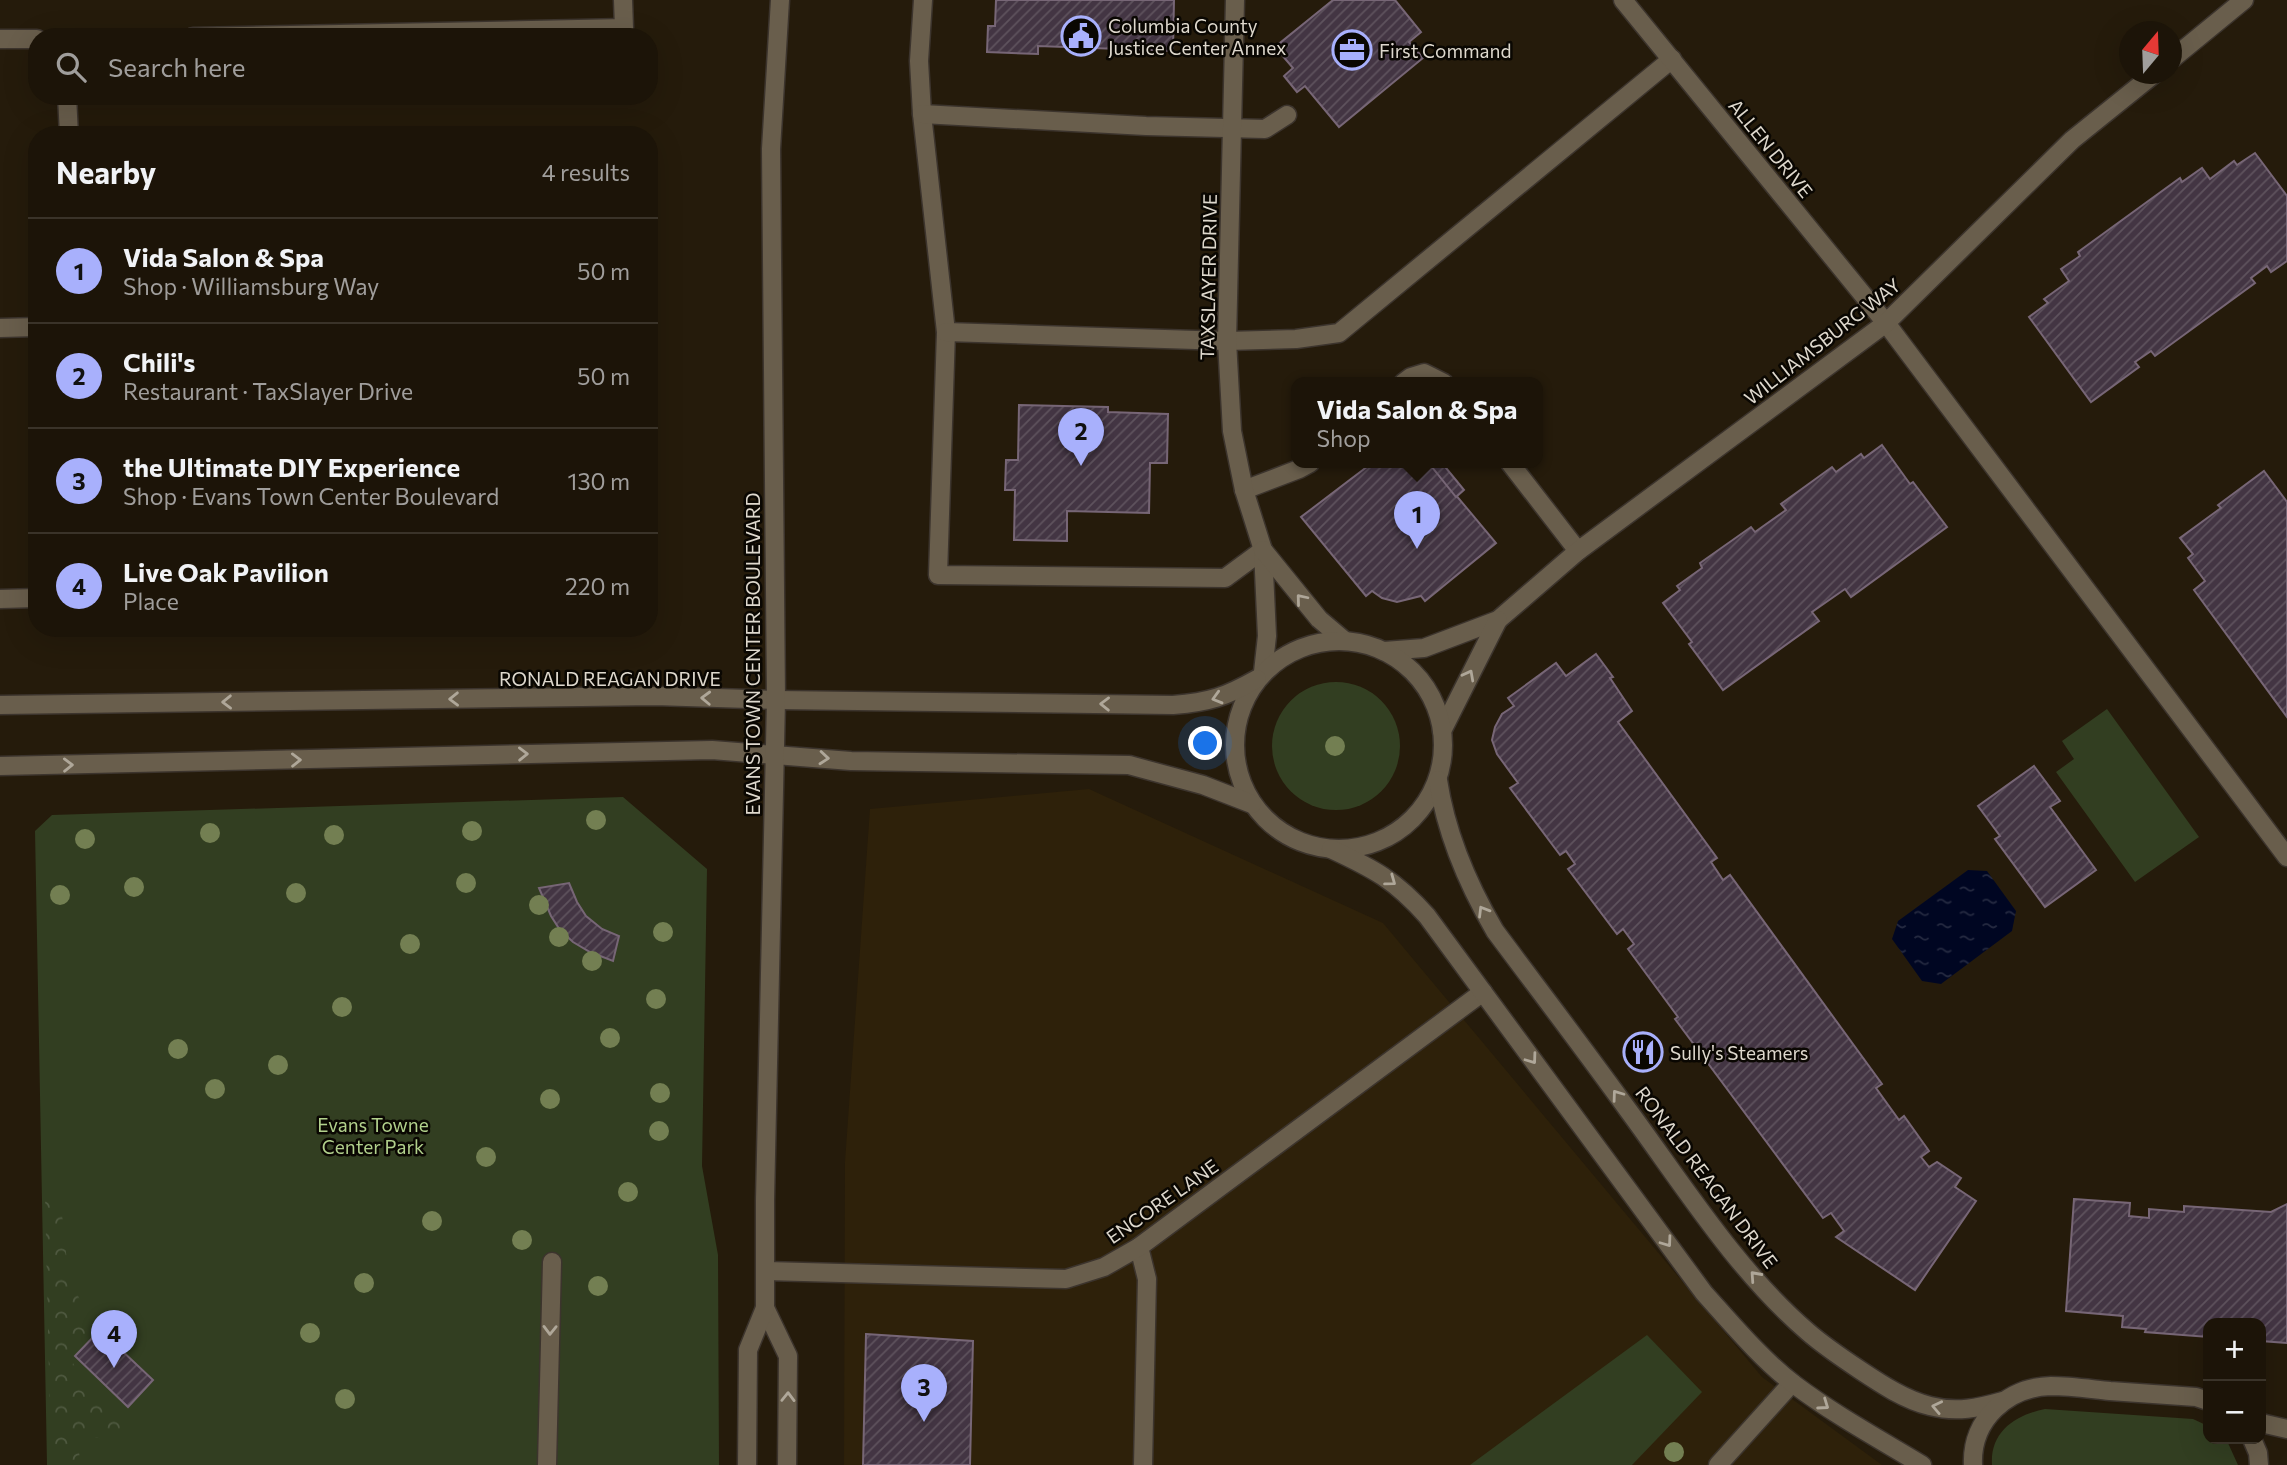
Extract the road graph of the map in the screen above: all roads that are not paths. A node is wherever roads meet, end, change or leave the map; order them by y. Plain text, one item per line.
1 (623, 0) edge
2 (780, 0) edge
3 (923, 0) edge
4 (1235, 0) edge
5 (1623, 0) edge
6 (2244, 0) edge
7 (624, 28) edge
8 (0, 39) edge
9 (28, 39) edge
10 (2182, 51) edge
11 (1672, 59) junction
12 (2142, 84) edge
13 (67, 105) edge
14 (922, 114) junction
15 (1287, 115) dead end
16 (68, 126) edge
17 (1231, 128) junction
18 (1886, 323) junction
19 (28, 327) edge
20 (0, 328) edge
21 (946, 332) junction
22 (1227, 341) junction
23 (1411, 377) edge
24 (1432, 377) edge
25 (1301, 468) edge
26 (1514, 468) edge
27 (1244, 490) junction
28 (1263, 550) junction
29 (1578, 551) junction
30 (28, 598) edge
31 (0, 599) edge
32 (1498, 620) junction
33 (1345, 641) junction
34 (1384, 651) junction
35 (1260, 675) junction
36 (776, 700) junction
37 (0, 705) edge
38 (1443, 731) junction
39 (775, 754) junction
40 (0, 766) edge
41 (1438, 779) junction
42 (1252, 804) junction
43 (1331, 849) junction
44 (2287, 857) edge
45 (1483, 992) junction
46 (1139, 1247) junction
47 (552, 1262) dead end
48 (766, 1270) junction
49 (765, 1308) junction
50 (1792, 1383) junction
51 (2203, 1399) edge
52 (2003, 1401) junction
53 (2266, 1424) edge
54 (2287, 1429) edge
55 (2254, 1444) edge
56 (547, 1465) edge
57 (747, 1465) edge
58 (787, 1465) edge
59 (1143, 1465) edge
60 (1718, 1465) edge
61 (1922, 1465) edge
62 (1973, 1465) edge
63 (2259, 1465) edge

1 - 7 street
2 - 36 street, EVANS TOWN CENTER BOULEVARD
3 - 14 street
4 - 17 street, TAXSLAYER DRIVE
5 - 11 street, ALLEN DRIVE
6 - 10 street
8 - 9 street
11 - 18 street, ALLEN DRIVE
11 - 22 street
12 - 18 street, WILLIAMSBURG WAY
13 - 16 street
14 - 17 street
14 - 21 street
15 - 17 street
17 - 22 street, TAXSLAYER DRIVE
18 - 29 street, WILLIAMSBURG WAY
18 - 44 street, ALLEN DRIVE
19 - 20 street
21 - 22 street
21 - 28 street
22 - 27 street, TAXSLAYER DRIVE
23 - 24 street
25 - 27 street
26 - 29 street
27 - 28 street, TAXSLAYER DRIVE
33 -> 28 street, TAXSLAYER DRIVE
28 - 35 street, TAXSLAYER DRIVE
29 - 32 street, WILLIAMSBURG WAY
30 - 31 street
32 - 34 street, WILLIAMSBURG WAY
38 -> 32 street, WILLIAMSBURG WAY
33 - 34 street, RONALD REAGAN DRIVE
33 - 35 street, RONALD REAGAN DRIVE
34 - 38 street, RONALD REAGAN DRIVE
35 -> 36 street, RONALD REAGAN DRIVE
35 - 42 street, RONALD REAGAN DRIVE
36 -> 37 street, RONALD REAGAN DRIVE
36 - 39 street, EVANS TOWN CENTER BOULEVARD
38 - 41 street, RONALD REAGAN DRIVE
40 -> 39 street, RONALD REAGAN DRIVE
39 -> 42 street, RONALD REAGAN DRIVE
39 - 48 street, EVANS TOWN CENTER BOULEVARD
41 - 43 street, RONALD REAGAN DRIVE
52 -> 41 street, RONALD REAGAN DRIVE
42 - 43 street, RONALD REAGAN DRIVE
43 -> 45 street, RONALD REAGAN DRIVE
45 - 46 street, ENCORE LANE
45 -> 50 street, RONALD REAGAN DRIVE
46 - 48 street, ENCORE LANE
46 - 59 street
47 -> 56 street
48 - 49 street, EVANS TOWN CENTER BOULEVARD
49 - 57 street, EVANS TOWN CENTER BOULEVARD
58 -> 49 street, EVANS TOWN CENTER BOULEVARD
50 - 60 street
50 -> 61 street, RONALD REAGAN DRIVE
51 - 52 street, RONALD REAGAN DRIVE
52 - 62 street, RONALD REAGAN DRIVE
53 - 54 street
55 - 63 street

